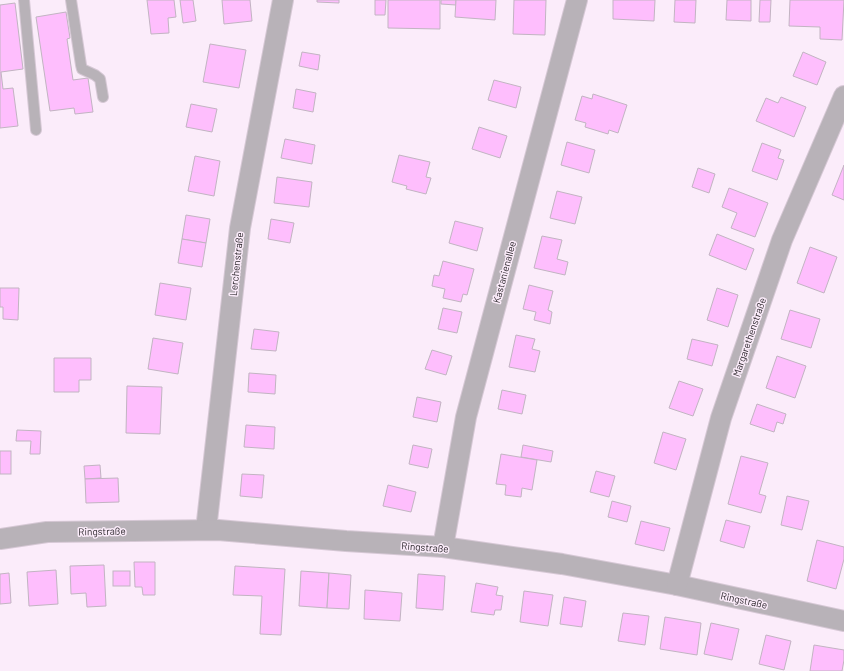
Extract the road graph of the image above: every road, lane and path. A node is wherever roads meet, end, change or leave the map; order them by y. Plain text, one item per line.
1 (24, 0) edge
2 (71, 0) edge
3 (283, 0) edge
4 (577, 0) edge
5 (844, 96) edge
6 (103, 97) dead end
7 (36, 130) dead end
8 (206, 530) junction
9 (0, 539) edge
10 (443, 547) junction
11 (677, 585) junction
12 (844, 621) edge

1 - 7 lane
2 - 6 lane
3 - 8 street, Lerchenstraße
4 - 10 street, Kastanienallee
5 - 11 street, Margarethenstraße
8 - 9 street, Ringstraße
8 - 10 street, Ringstraße
10 - 11 street, Ringstraße
11 - 12 street, Ringstraße

